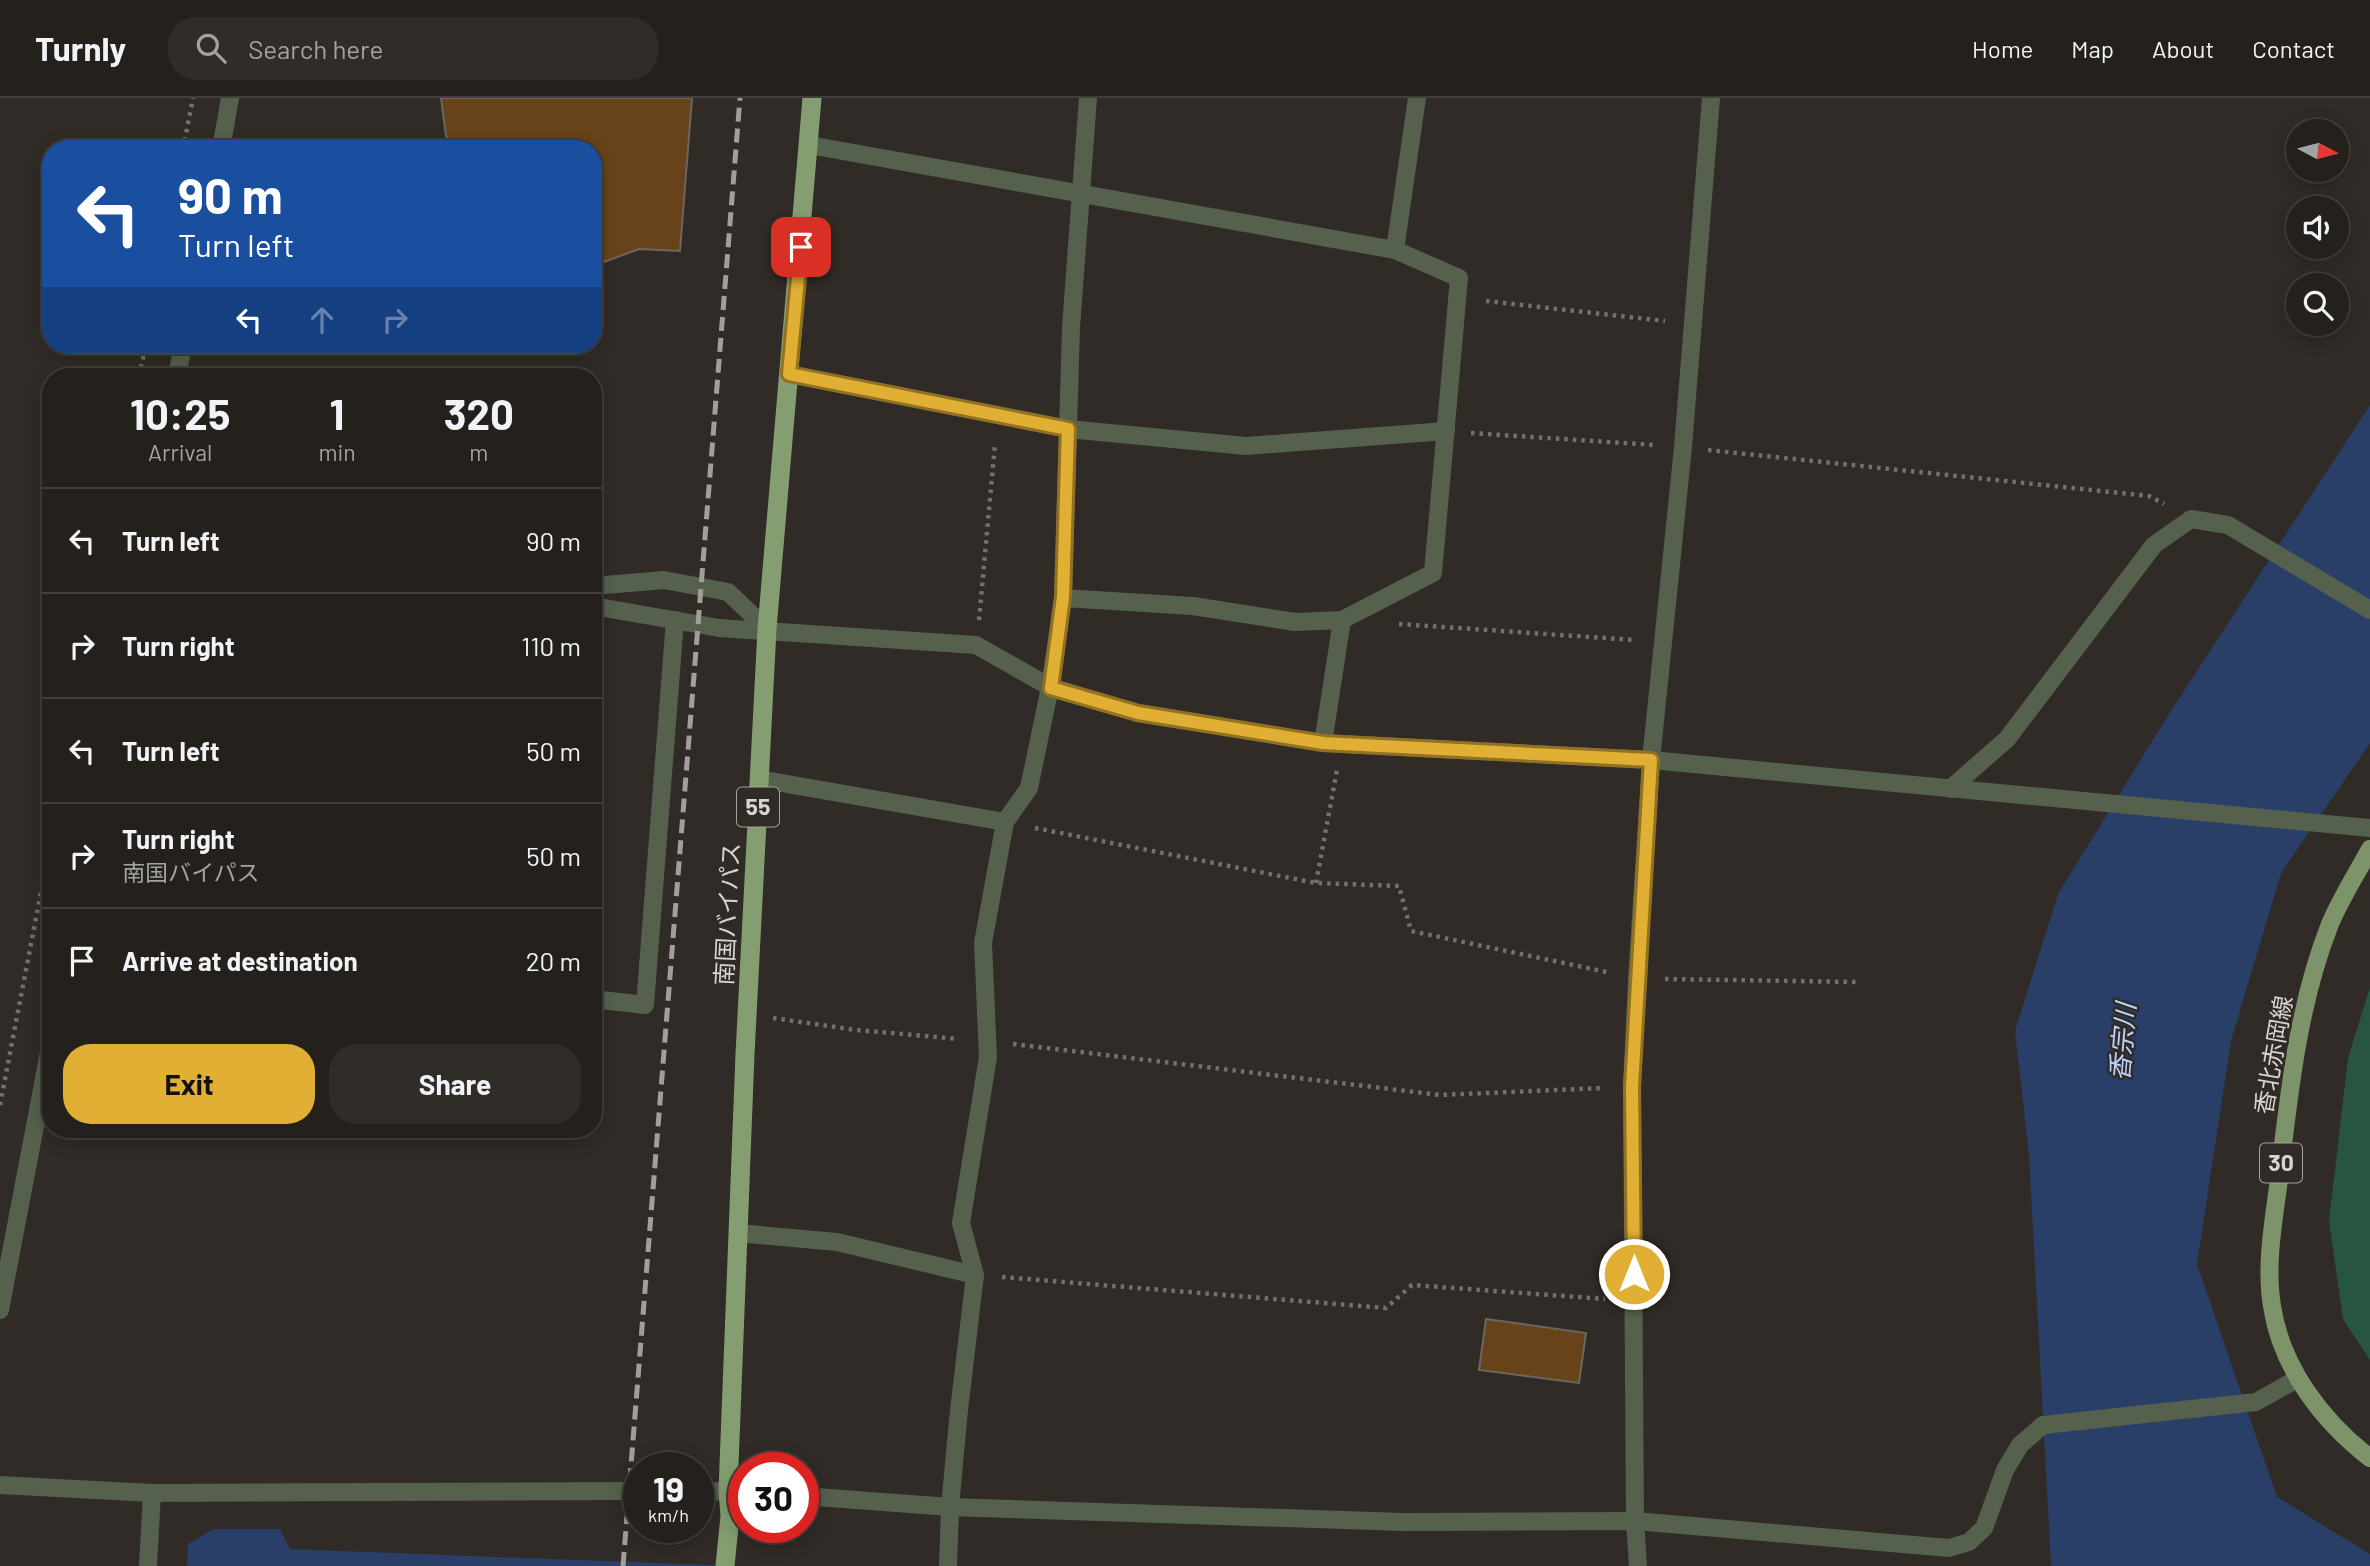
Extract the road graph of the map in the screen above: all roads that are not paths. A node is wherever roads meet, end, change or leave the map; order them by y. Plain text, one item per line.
1 (230, 98) edge
2 (812, 98) edge
3 (1088, 98) edge
4 (1417, 98) edge
5 (1711, 98) edge
6 (223, 140) edge
7 (809, 145) junction
8 (1080, 192) junction
9 (1395, 250) junction
10 (789, 374) junction
11 (1068, 429) junction
12 (1446, 432) junction
13 (602, 585) edge
14 (1063, 597) junction
15 (602, 608) edge
16 (2370, 610) edge
17 (675, 620) junction
18 (1342, 621) junction
19 (767, 629) junction
20 (1051, 688) junction
21 (1323, 743) junction
22 (1651, 760) junction
23 (760, 779) junction
24 (1950, 789) junction
25 (1005, 822) junction
26 (2370, 828) edge
27 (2370, 849) edge
28 (602, 1000) edge
29 (42, 1089) edge
30 (738, 1233) junction
31 (975, 1275) junction
32 (0, 1310) edge
33 (2297, 1379) junction
34 (736, 1452) edge
35 (2370, 1458) edge
36 (0, 1485) edge
37 (623, 1490) edge
38 (152, 1493) junction
39 (819, 1498) edge
40 (950, 1515) junction
41 (1635, 1521) junction
42 (728, 1537) edge
43 (1638, 1562) edge
44 (148, 1566) edge
45 (725, 1566) edge
46 (948, 1566) edge

1 - 6 street
2 - 7 highway, 南国バイパス / 55
3 - 8 street
4 - 9 street
5 - 22 street
7 - 8 street
7 - 10 highway, 南国バイパス / 55
8 - 9 street
8 - 11 street
9 - 12 street
10 - 11 street
10 - 19 highway, 南国バイパス / 55
11 - 12 street
11 - 14 street
12 - 18 street
13 - 19 street
14 - 18 street
14 - 20 street
15 - 17 street
16 - 24 street
17 - 19 street
17 - 28 street
18 - 21 street
19 - 20 street
19 - 23 highway, 南国バイパス / 55
20 - 21 street
20 - 25 street
21 - 22 street
22 - 24 street
22 - 41 street
23 - 25 street
23 - 30 highway, 南国バイパス / 55
24 - 26 street
25 - 31 street
27 - 33 main road, 香北赤岡線 / 30
29 - 32 street
30 - 31 street
30 - 34 highway, 南国バイパス / 55
31 - 40 street
33 - 35 main road, 香北赤岡線 / 30
33 - 41 street
36 - 38 street
37 - 38 street
38 - 44 street
39 - 40 street
40 - 41 street
40 - 46 street
41 - 43 street
42 - 45 highway, 南国バイパス / 55

